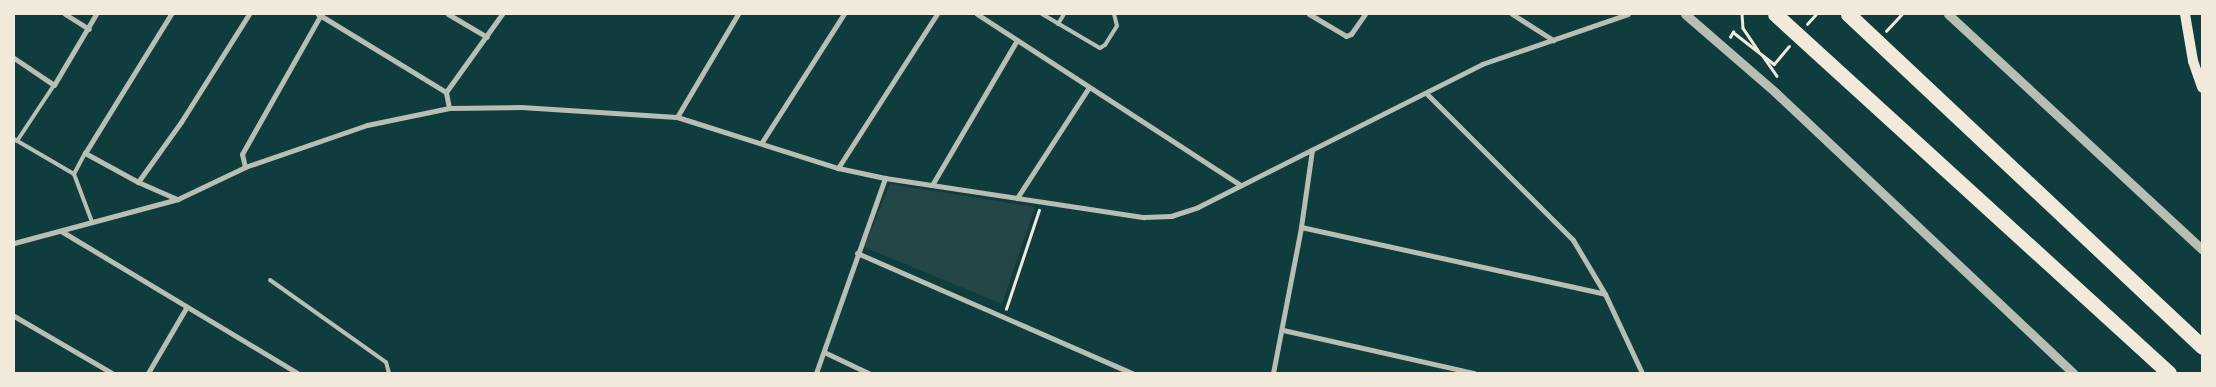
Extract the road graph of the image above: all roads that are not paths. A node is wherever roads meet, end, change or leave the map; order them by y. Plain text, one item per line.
1 (65, 14) edge
2 (96, 14) edge
3 (171, 14) edge
4 (249, 14) edge
5 (448, 14) edge
6 (502, 14) edge
7 (738, 14) edge
8 (844, 14) edge
9 (937, 14) edge
10 (977, 14) edge
11 (1042, 14) edge
12 (1064, 14) edge
13 (1114, 14) edge
14 (1309, 14) edge
15 (1365, 14) edge
16 (1512, 14) edge
17 (1628, 14) edge
18 (1685, 14) edge
19 (1775, 14) edge
20 (1848, 14) edge
21 (1948, 14) edge
22 (2185, 14) edge
23 (319, 15) edge
24 (1058, 24) junction
25 (89, 29) junction
26 (487, 37) junction
27 (1016, 40) junction
28 (1553, 40) junction
29 (14, 58) edge
30 (2197, 60) edge
31 (54, 85) junction
32 (2202, 87) edge
33 (1089, 88) junction
34 (446, 92) junction
35 (1426, 93) junction
36 (449, 108) junction
37 (677, 117) junction
38 (15, 140) edge
39 (762, 142) junction
40 (1312, 150) junction
41 (85, 153) junction
42 (245, 167) junction
43 (838, 168) junction
44 (74, 174) junction
45 (885, 178) junction
46 (138, 182) junction
47 (1239, 184) junction
48 (932, 185) junction
49 (1017, 198) junction
50 (178, 199) junction
51 (92, 222) junction
52 (1301, 228) junction
53 (61, 231) junction
54 (14, 243) edge
55 (2202, 249) edge
56 (857, 253) junction
57 (270, 280) dead end
58 (1605, 294) junction
59 (186, 308) junction
60 (14, 316) edge
61 (1283, 330) junction
62 (2202, 347) edge
63 (824, 352) junction
64 (112, 373) edge
65 (148, 373) edge
66 (297, 373) edge
67 (389, 373) edge
68 (816, 373) edge
69 (868, 373) edge
70 (1132, 373) edge
71 (1273, 373) edge
72 (1474, 373) edge
73 (1642, 373) edge
74 (2073, 373) edge
75 (2169, 373) edge

1 - 25 street
2 - 25 street
3 - 41 street
4 - 46 street
5 - 26 street
6 - 26 street
7 - 37 street
8 - 39 street
9 - 43 street
10 - 27 street
11 - 24 lane
12 - 24 lane
13 - 24 lane
14 - 15 street
16 - 28 street
17 - 28 street
18 - 74 street
19 - 75 highway
20 - 62 highway
21 - 55 street
22 - 30 main road
23 - 34 street
23 - 42 street
25 - 31 street
26 - 34 street
27 - 33 street
27 - 48 street
28 - 35 street
29 - 31 street
30 - 32 main road
31 - 38 lane
33 - 47 street
33 - 49 street
34 - 36 street
35 - 40 street
35 - 58 street
36 - 37 street
36 - 42 street
37 - 39 street
38 - 44 lane
39 - 43 street
40 - 47 street
40 - 52 street
41 - 44 lane
41 - 46 street
42 - 50 street
43 - 45 street
44 - 51 lane
45 - 48 street
45 - 56 street
46 - 50 street
47 - 49 street
48 - 49 street
50 - 51 street
51 - 53 street
52 - 58 street
52 - 61 street
53 - 54 street
53 - 59 street
56 - 63 street
56 - 70 street
57 - 67 lane
58 - 73 street
59 - 65 street
59 - 66 street
60 - 64 street
61 - 71 street
61 - 72 street
63 - 68 street
63 - 69 street

